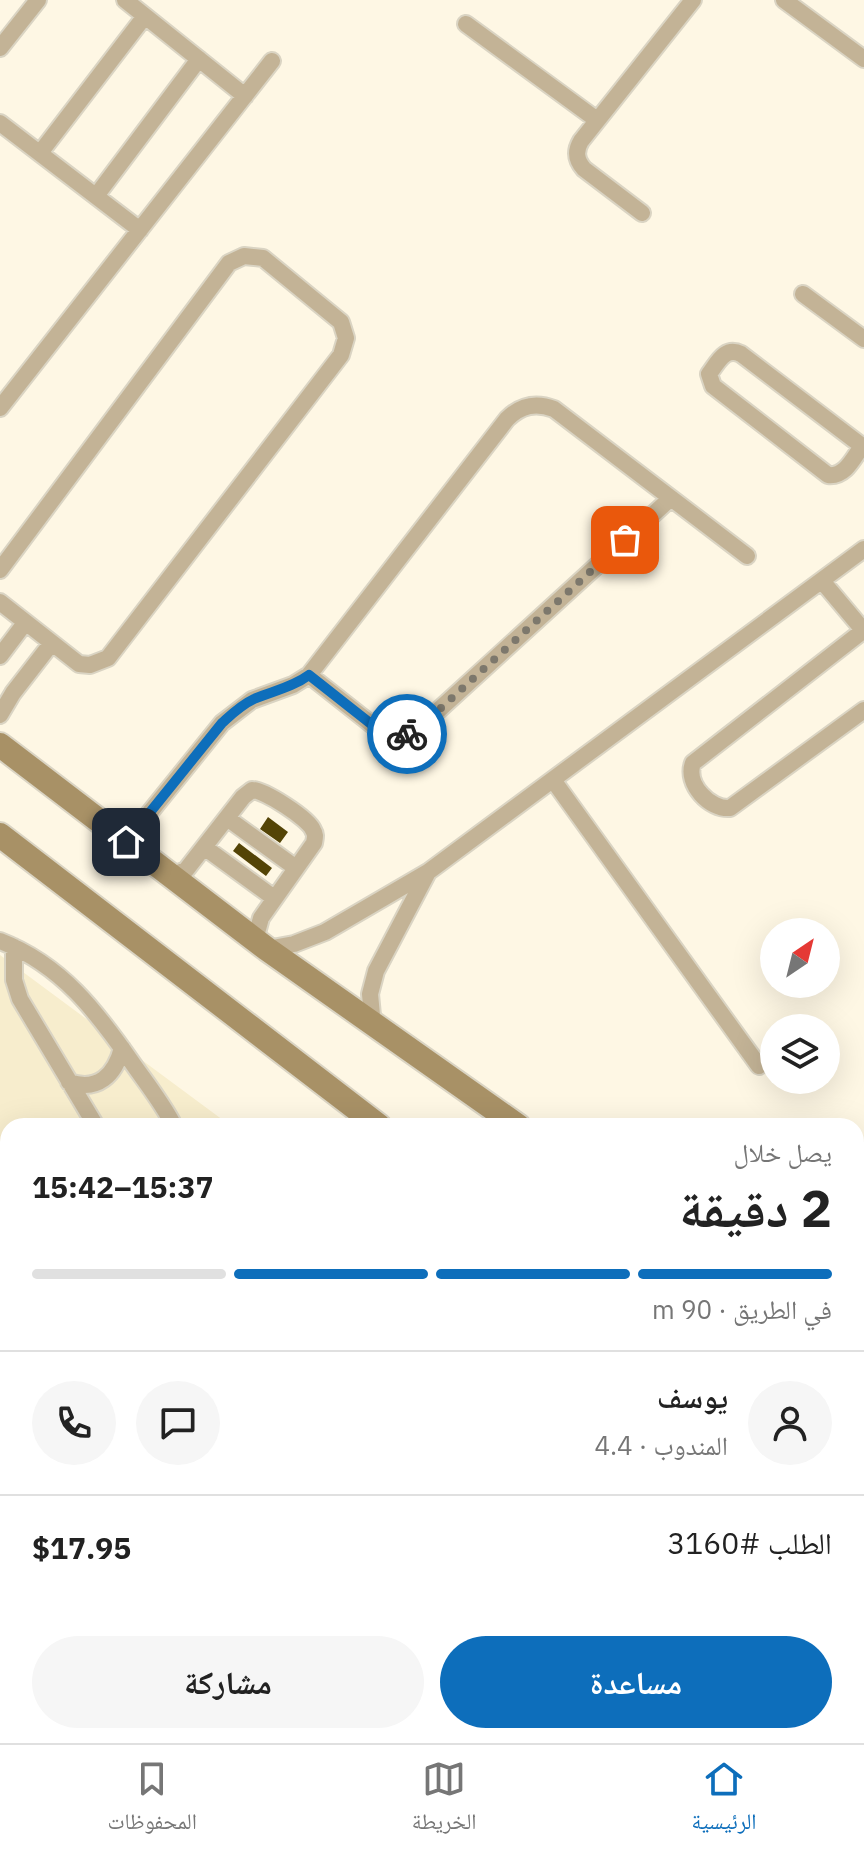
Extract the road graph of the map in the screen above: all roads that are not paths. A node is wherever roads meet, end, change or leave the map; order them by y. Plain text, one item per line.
1 (38, 0) edge
2 (125, 0) edge
3 (693, 0) edge
4 (784, 0) edge
5 (145, 16) junction
6 (466, 24) dead end
7 (0, 48) edge
8 (199, 59) junction
9 (864, 59) edge
10 (272, 61) dead end
11 (245, 96) junction
12 (597, 120) junction
13 (0, 123) edge
14 (40, 153) junction
15 (96, 196) junction
16 (642, 213) dead end
17 (140, 230) junction
18 (803, 294) dead end
19 (864, 339) edge
20 (0, 408) edge
21 (863, 447) edge
22 (671, 498) junction
23 (864, 549) edge
24 (747, 556) dead end
25 (0, 570) edge
26 (822, 581) junction
27 (0, 602) edge
28 (25, 623) junction
29 (864, 631) edge
30 (51, 644) junction
31 (0, 656) edge
32 (309, 675) junction
33 (864, 710) edge
34 (0, 715) edge
35 (0, 745) edge
36 (553, 780) junction
37 (227, 818) junction
38 (0, 835) edge
39 (126, 842) junction
40 (204, 847) junction
41 (296, 868) junction
42 (428, 872) junction
43 (171, 876) junction
44 (274, 898) junction
45 (7, 944) edge
46 (261, 945) junction
47 (373, 1026) junction
48 (122, 1048) junction
49 (759, 1066) dead end
50 (69, 1082) junction
51 (463, 1088) junction
52 (91, 1118) edge
53 (169, 1118) edge
54 (369, 1118) edge
55 (481, 1118) edge
56 (506, 1118) edge

1 - 7 lane
2 - 5 lane
3 - 12 lane
4 - 9 lane
5 - 8 lane
5 - 14 lane
6 - 12 lane
8 - 11 lane
8 - 15 lane
10 - 11 lane
11 - 17 lane
12 - 16 lane
13 - 14 lane
14 - 15 lane
15 - 17 lane
17 - 20 lane
18 - 19 lane
21 - 21 lane
22 - 24 lane
22 - 32 lane
22 - 32 lane
23 - 26 lane
25 - 30 lane
26 - 29 lane
26 - 36 lane
27 - 28 lane
28 - 30 lane
28 - 31 lane
29 - 33 lane
30 - 34 lane
32 - 39 lane
35 - 39 street
36 - 42 lane
36 - 49 lane
37 - 40 lane
37 - 41 lane
37 - 41 lane
38 - 54 street
39 - 43 street
40 - 43 lane
40 - 44 lane
41 - 44 lane
42 - 46 lane
42 - 47 lane
43 - 46 street
44 - 46 lane
45 - 48 lane
45 - 50 lane
46 - 47 street
47 - 51 street
48 - 50 lane
48 - 53 lane
50 - 52 lane
51 - 55 street
51 - 56 street

